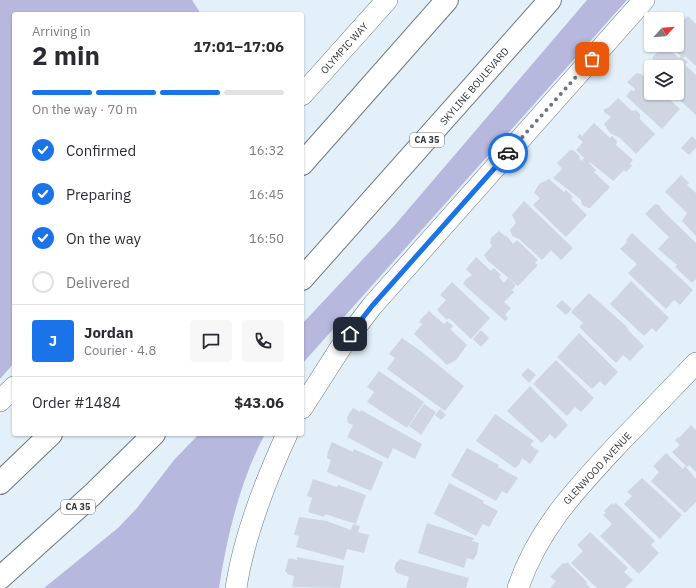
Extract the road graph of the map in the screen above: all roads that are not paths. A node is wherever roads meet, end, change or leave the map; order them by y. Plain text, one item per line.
1 (386, 0) edge
2 (447, 0) edge
3 (550, 0) edge
4 (644, 0) edge
5 (304, 93) edge
6 (304, 162) edge
7 (304, 277) edge
8 (696, 363) edge
9 (12, 389) edge
10 (0, 401) edge
11 (304, 405) edge
12 (152, 436) edge
13 (286, 436) edge
14 (46, 438) edge
15 (0, 476) edge
16 (0, 483) edge
17 (92, 495) junction
18 (0, 578) edge
19 (6, 588) edge
20 (236, 588) edge
21 (518, 588) edge

1 - 5 street, OLYMPIC WAY
2 - 6 main road
3 - 7 main road, SKYLINE BOULEVARD / CA 35
4 - 11 street
8 - 21 street, GLENWOOD AVENUE
9 - 10 street
12 - 17 main road, CA 35
13 - 20 street
14 - 15 main road
14 - 16 main road
17 - 18 main road, CA 35
17 - 19 main road

